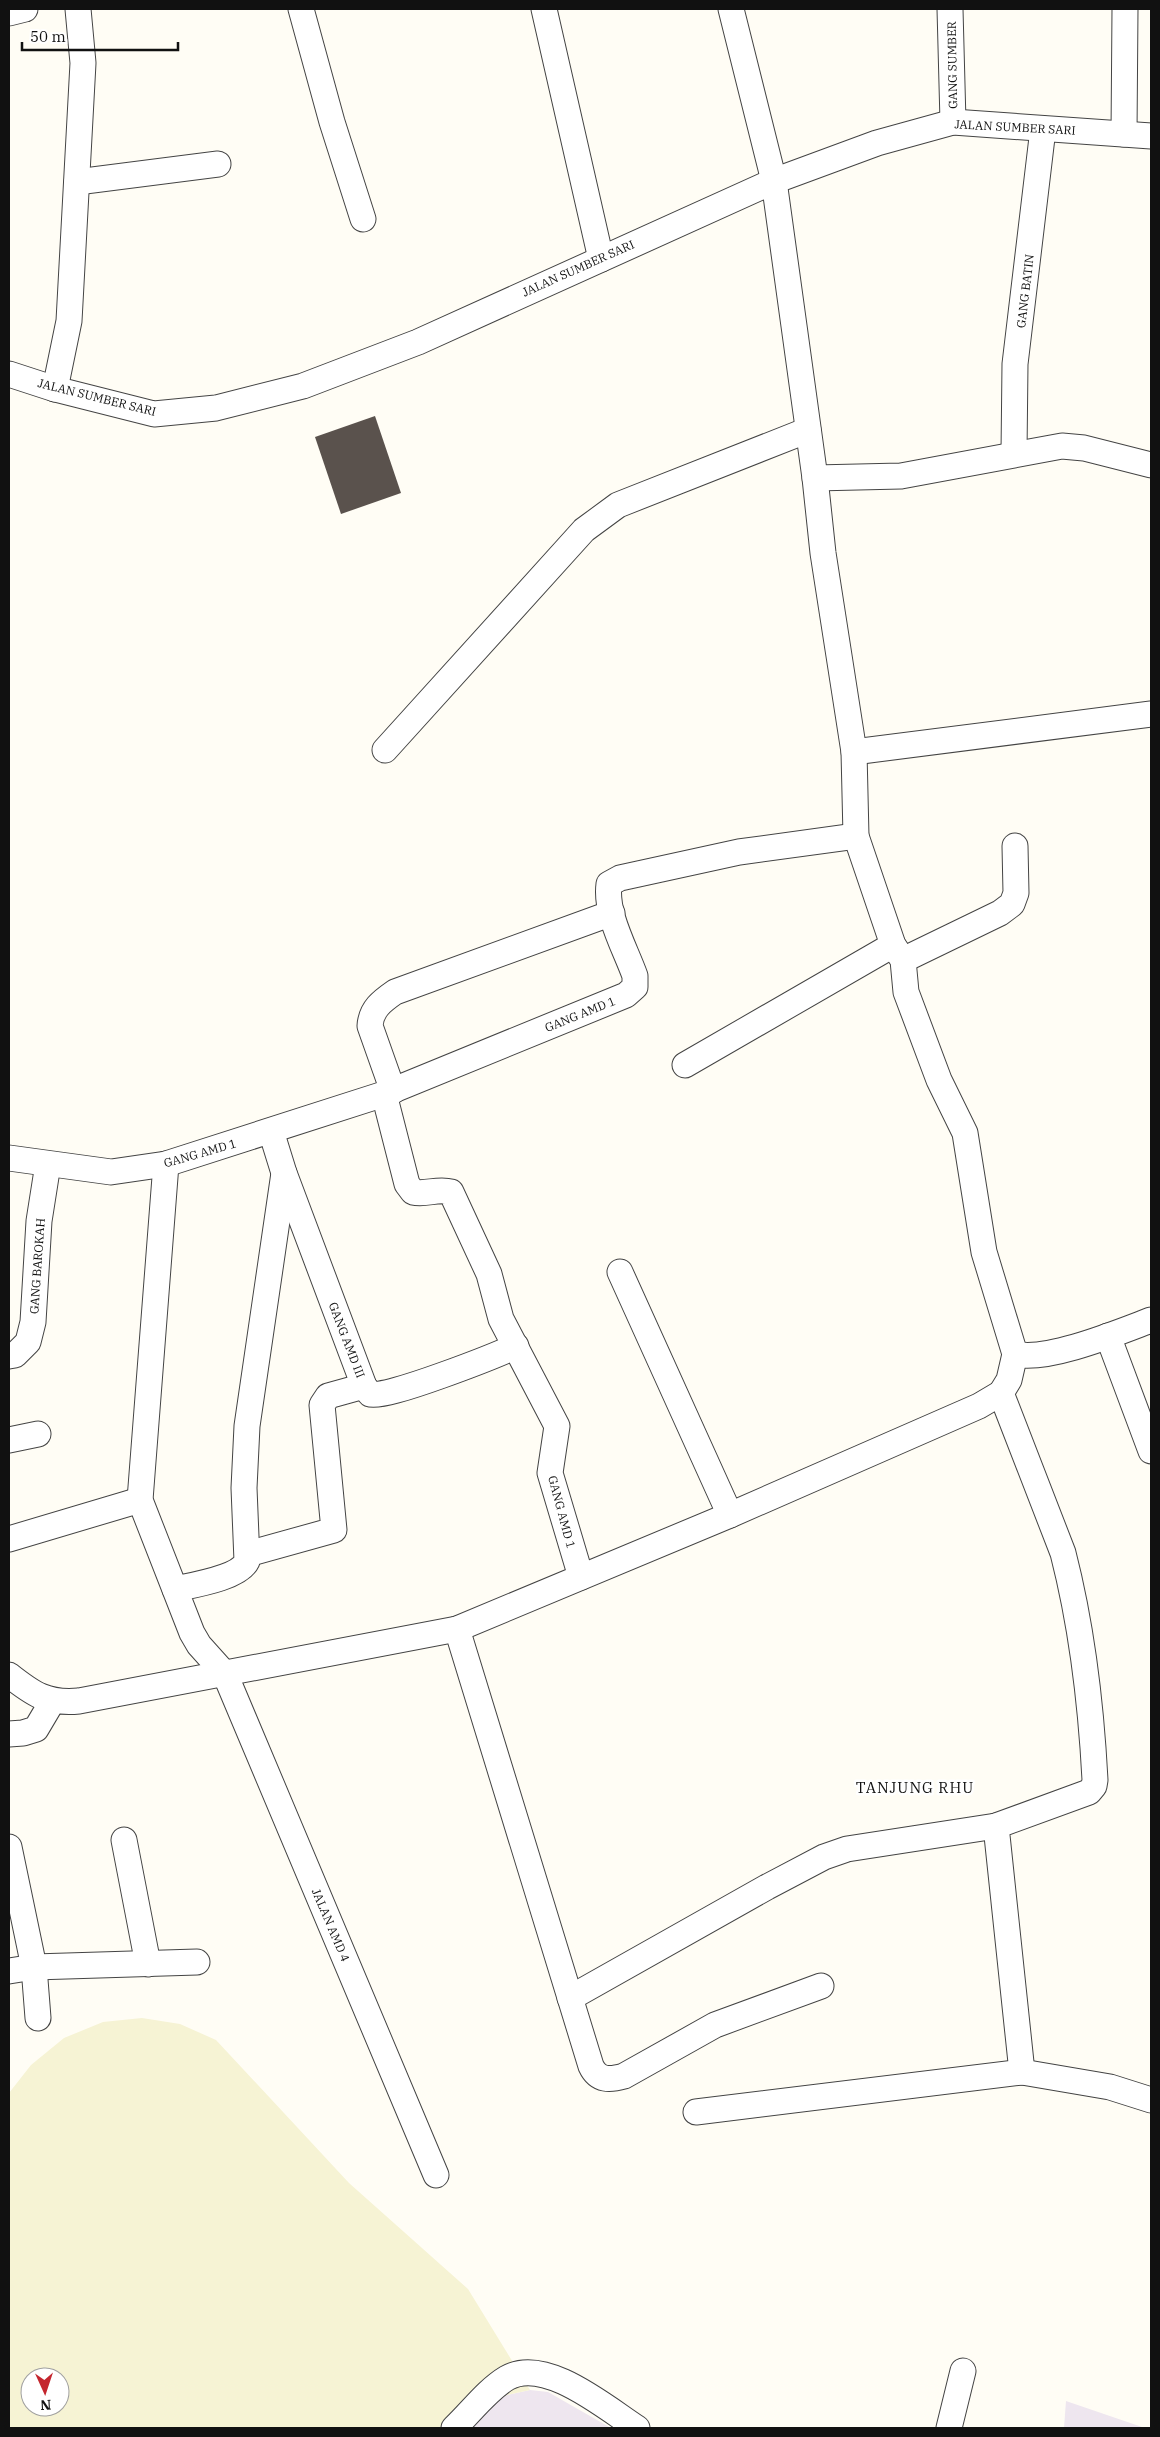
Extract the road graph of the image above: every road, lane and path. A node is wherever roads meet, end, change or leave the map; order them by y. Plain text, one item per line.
1 (25, 9) edge
2 (78, 9) edge
3 (301, 9) edge
4 (544, 9) edge
5 (731, 9) edge
6 (950, 9) edge
7 (1125, 9) edge
8 (9, 13) edge
9 (953, 122) junction
10 (1043, 129) junction
11 (1124, 134) junction
12 (1151, 136) edge
13 (218, 164) dead end
14 (774, 181) junction
15 (77, 182) junction
16 (363, 219) dead end
17 (601, 258) junction
18 (9, 374) edge
19 (55, 389) junction
20 (808, 430) junction
21 (1014, 454) junction
22 (1151, 465) edge
23 (816, 478) junction
24 (1151, 714) edge
25 (384, 750) dead end
26 (854, 752) junction
27 (856, 836) junction
28 (1015, 846) dead end
29 (612, 913) junction
30 (898, 953) junction
31 (685, 1064) dead end
32 (389, 1092) junction
33 (271, 1131) junction
34 (9, 1158) edge
35 (48, 1164) junction
36 (166, 1164) junction
37 (284, 1173) junction
38 (620, 1272) dead end
39 (1151, 1320) edge
40 (1108, 1336) junction
41 (516, 1346) junction
42 (1015, 1354) junction
43 (9, 1356) edge
44 (364, 1386) junction
45 (1001, 1393) junction
46 (38, 1434) dead end
47 (9, 1440) edge
48 (1151, 1451) edge
49 (140, 1500) junction
50 (730, 1515) junction
51 (9, 1539) edge
52 (248, 1554) junction
53 (581, 1577) junction
54 (174, 1589) junction
55 (457, 1629) junction
56 (225, 1674) junction
57 (9, 1675) edge
58 (52, 1702) junction
59 (9, 1734) edge
60 (996, 1826) junction
61 (124, 1840) dead end
62 (9, 1846) edge
63 (197, 1962) dead end
64 (148, 1964) junction
65 (34, 1968) junction
66 (9, 1971) edge
67 (821, 1986) dead end
68 (570, 1998) junction
69 (38, 2018) dead end
70 (1022, 2072) junction
71 (1151, 2100) edge
72 (696, 2112) dead end
73 (436, 2175) dead end
74 (963, 2371) dead end
75 (454, 2428) edge
76 (637, 2428) edge
77 (950, 2428) edge

1 - 8 street
2 - 15 street
3 - 16 street
4 - 17 street
5 - 14 street
6 - 9 street, GANG SUMBER
7 - 11 street
9 - 10 street, JALAN SUMBER SARI
9 - 14 street, JALAN SUMBER SARI
10 - 11 street, JALAN SUMBER SARI
10 - 21 street, GANG BATIN
11 - 12 street, JALAN SUMBER SARI
13 - 15 street
14 - 17 street, JALAN SUMBER SARI
14 - 20 street
15 - 19 street
17 - 19 street, JALAN SUMBER SARI
18 - 19 street, JALAN SUMBER SARI
20 - 23 street
20 - 25 street
21 - 22 street
21 - 23 street
23 - 26 street
24 - 26 street
26 - 27 street
27 - 29 street, GANG AMD 1
27 - 30 street
28 - 30 street
29 - 32 street
29 - 32 street, GANG AMD 1
30 - 31 street
30 - 42 street
32 - 33 street, GANG AMD 1
32 - 41 street, GANG AMD 1
33 - 36 street, GANG AMD 1
33 - 37 street, GANG AMD III
34 - 35 street, GANG AMD 1
35 - 36 street, GANG AMD 1
35 - 43 street, GANG BAROKAH
36 - 49 street
37 - 44 street, GANG AMD III
37 - 52 street
38 - 50 street
39 - 40 street
40 - 42 street
40 - 48 street
41 - 44 street
41 - 53 street, GANG AMD 1
42 - 45 street
44 - 52 street, GANG AMD III
45 - 50 street
45 - 60 street
46 - 47 street
49 - 51 street
49 - 54 street
50 - 53 street
52 - 54 street
53 - 55 street
54 - 56 street
55 - 56 street
55 - 68 street
56 - 58 street
56 - 73 street, JALAN AMD 4
57 - 58 street
58 - 59 street
60 - 68 street
60 - 70 street
61 - 64 street
62 - 65 street
63 - 64 street
64 - 65 street
65 - 66 street
65 - 69 street
67 - 68 street
70 - 71 street
70 - 72 street
74 - 77 street
75 - 76 street

